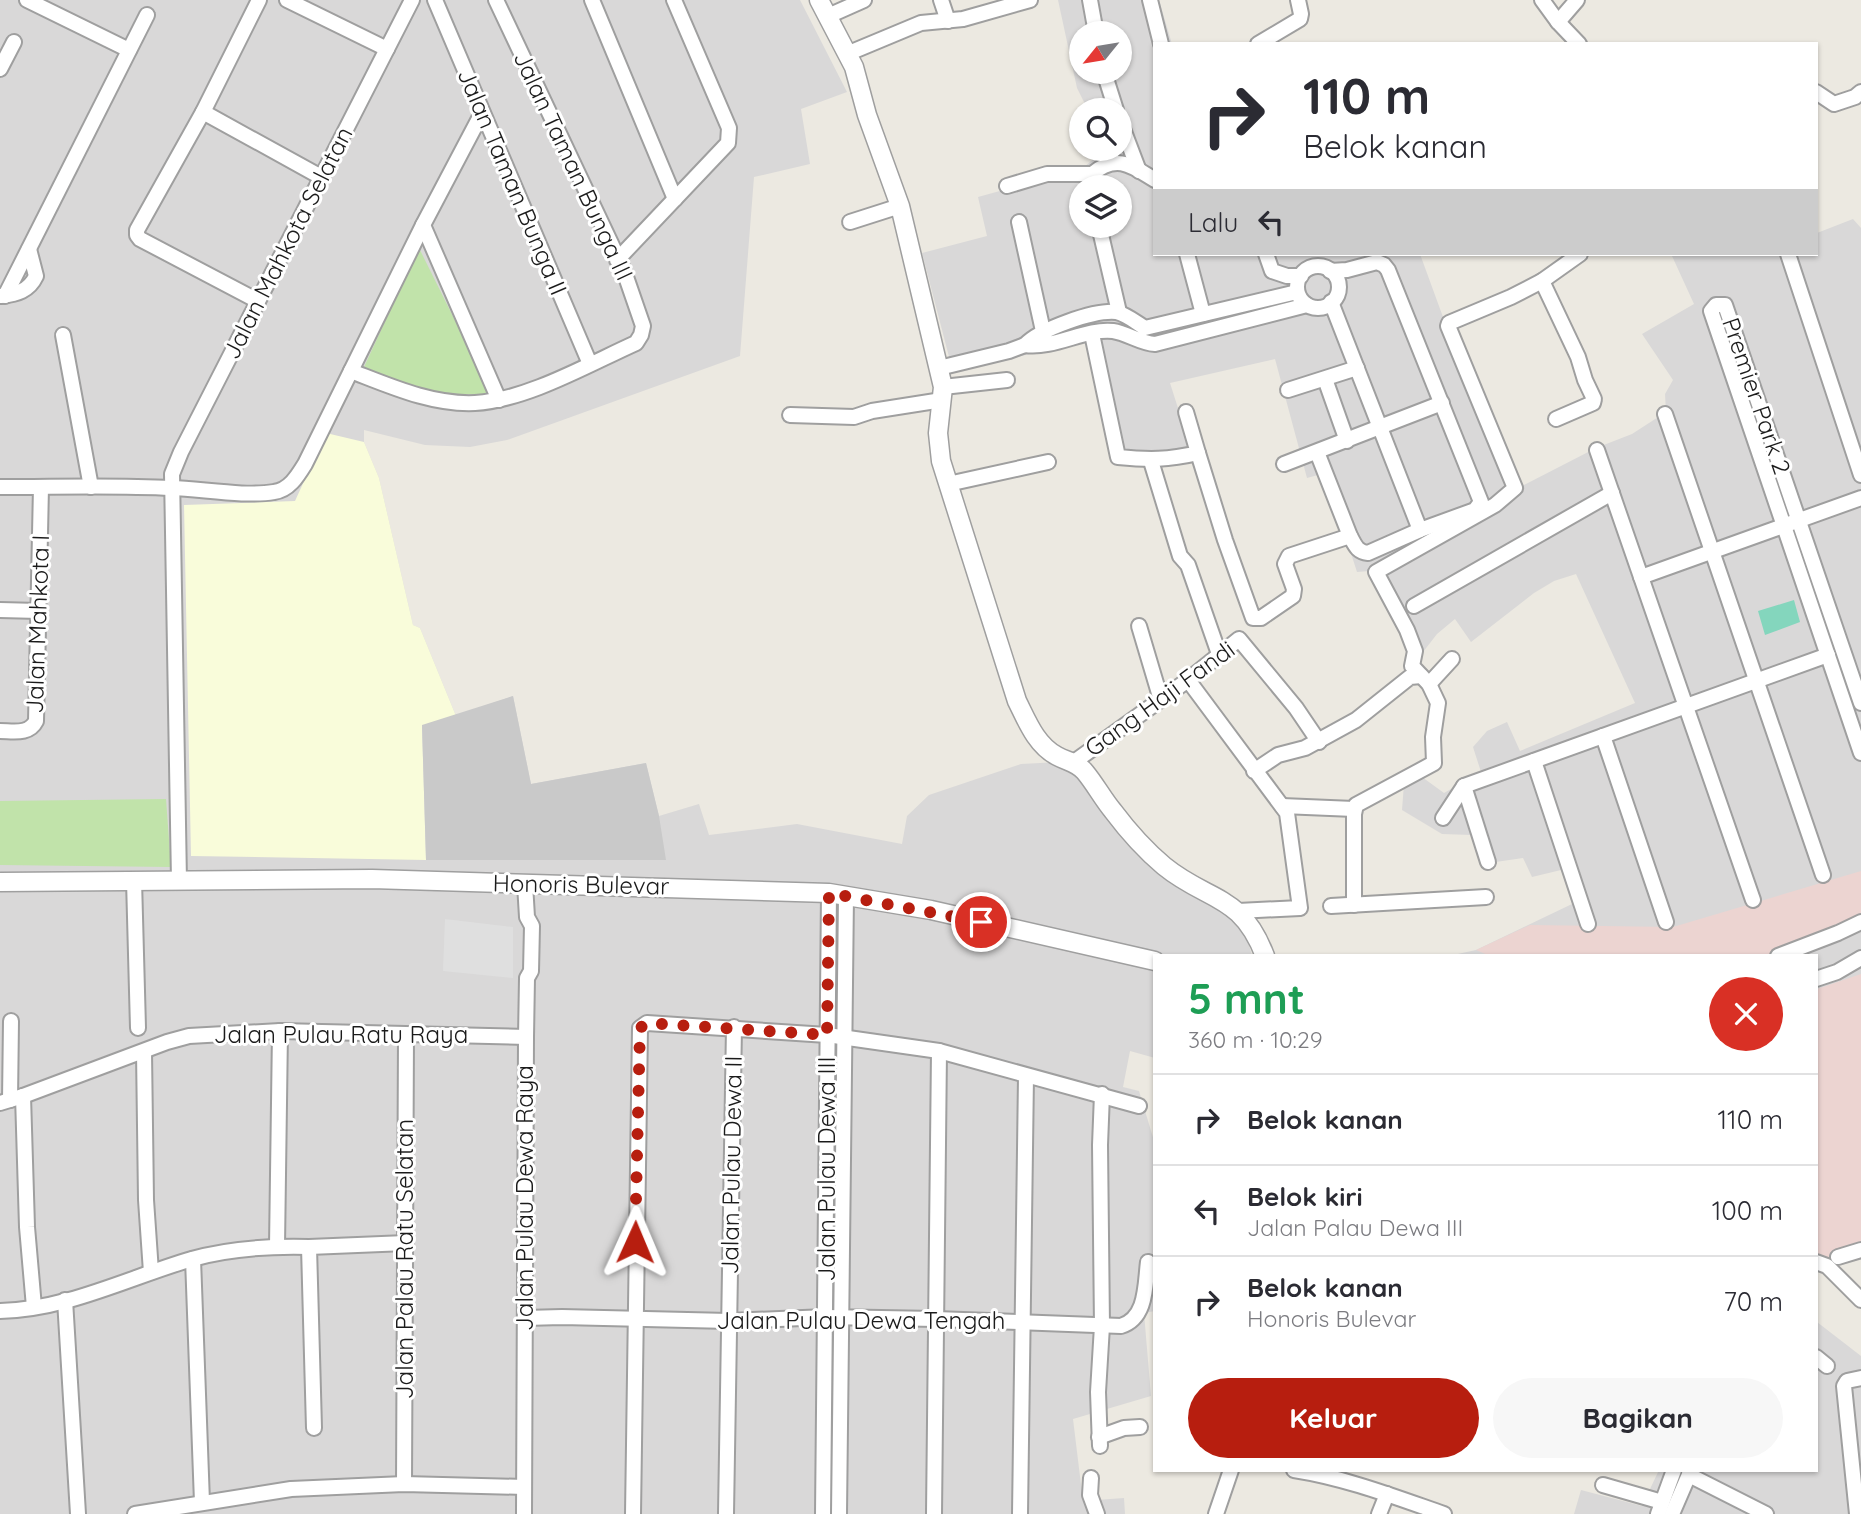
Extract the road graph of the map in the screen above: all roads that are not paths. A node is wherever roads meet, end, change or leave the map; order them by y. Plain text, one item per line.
1 (27, 0) edge
2 (259, 0) edge
3 (287, 0) edge
4 (412, 0) edge
5 (435, 0) edge
6 (496, 0) edge
7 (592, 0) edge
8 (674, 0) edge
9 (864, 0) edge
10 (941, 0) edge
11 (1030, 0) edge
12 (1090, 0) edge
13 (1150, 0) edge
14 (1298, 0) edge
15 (1542, 0) edge
16 (1577, 0) edge
17 (823, 8) edge
18 (146, 15) dead end
19 (948, 21) junction
20 (1094, 21) edge
21 (1558, 22) junction
22 (14, 41) dead end
23 (1160, 42) edge
24 (1261, 42) edge
25 (1577, 42) edge
26 (387, 49) junction
27 (129, 50) junction
28 (849, 53) junction
29 (0, 69) edge
30 (1861, 92) edge
31 (1818, 93) edge
32 (203, 112) junction
33 (482, 113) junction
34 (1132, 153) edge
35 (1139, 171) junction
36 (1099, 175) edge
37 (321, 177) junction
38 (1069, 178) edge
39 (1153, 179) edge
40 (1007, 186) dead end
41 (675, 199) junction
42 (900, 206) junction
43 (850, 222) dead end
44 (1019, 222) dead end
45 (423, 225) junction
46 (1102, 238) edge
47 (1188, 256) edge
48 (1267, 256) edge
49 (1789, 256) edge
50 (1562, 259) edge
51 (617, 260) junction
52 (1338, 274) junction
53 (1542, 281) junction
54 (1295, 282) junction
55 (3, 296) edge
56 (258, 301) junction
57 (1328, 304) junction
58 (1307, 305) junction
59 (1119, 312) junction
60 (1203, 314) junction
61 (1092, 334) junction
62 (63, 335) dead end
63 (1045, 338) junction
64 (590, 364) junction
65 (939, 368) junction
66 (1357, 368) junction
67 (351, 371) junction
68 (1325, 379) junction
69 (1007, 380) dead end
70 (1288, 390) dead end
71 (942, 394) junction
72 (499, 400) junction
73 (1442, 404) junction
74 (1186, 412) dead end
75 (1665, 414) dead end
76 (790, 415) dead end
77 (1556, 419) dead end
78 (1381, 428) junction
79 (1347, 441) junction
80 (1597, 450) dead end
81 (1317, 452) junction
82 (1198, 453) junction
83 (1151, 461) junction
84 (1048, 463) dead end
85 (1283, 464) dead end
86 (1861, 475) edge
87 (948, 484) junction
88 (0, 487) edge
89 (41, 487) junction
90 (91, 487) junction
91 (170, 488) junction
92 (1612, 493) junction
93 (1861, 498) edge
94 (1792, 525) junction
95 (1420, 530) junction
96 (1350, 536) junction
97 (1712, 553) junction
98 (1641, 577) junction
99 (1414, 606) dead end
100 (0, 610) edge
101 (39, 611) junction
102 (1139, 626) dead end
103 (1219, 654) junction
104 (1828, 655) junction
105 (1452, 659) dead end
106 (1188, 680) junction
107 (1425, 680) junction
108 (1756, 681) junction
109 (1161, 701) junction
110 (1861, 703) edge
111 (1685, 706) junction
112 (0, 731) edge
113 (1603, 736) junction
114 (1319, 742) junction
115 (1861, 754) edge
116 (1534, 761) junction
117 (1074, 762) junction
118 (1254, 771) junction
119 (1464, 786) junction
120 (1282, 806) junction
121 (1354, 809) junction
122 (1443, 818) dead end
123 (1488, 862) dead end
124 (1823, 875) dead end
125 (134, 880) junction
126 (179, 881) junction
127 (0, 882) edge
128 (525, 884) junction
129 (838, 894) junction
130 (1486, 897) dead end
131 (1753, 900) dead end
132 (1354, 905) junction
133 (1331, 906) dead end
134 (1238, 911) junction
135 (1665, 922) dead end
136 (1861, 922) edge
137 (1588, 924) dead end
138 (1264, 954) edge
139 (1782, 954) edge
140 (1861, 958) edge
141 (1153, 961) edge
142 (1818, 978) edge
143 (11, 1021) dead end
144 (734, 1027) junction
145 (138, 1028) dead end
146 (280, 1031) junction
147 (406, 1035) junction
148 (827, 1035) junction
149 (526, 1037) junction
150 (846, 1037) junction
151 (939, 1051) junction
152 (144, 1052) junction
153 (1026, 1076) junction
154 (1102, 1094) junction
155 (11, 1100) edge
156 (1139, 1105) dead end
157 (406, 1243) junction
158 (277, 1246) junction
159 (309, 1247) junction
160 (1861, 1250) edge
161 (1838, 1257) dead end
162 (193, 1259) junction
163 (1148, 1262) dead end
164 (1818, 1263) edge
165 (151, 1272) junction
166 (65, 1300) junction
167 (1861, 1300) edge
168 (34, 1307) junction
169 (0, 1311) edge
170 (826, 1317) junction
171 (525, 1318) junction
172 (842, 1318) junction
173 (936, 1318) junction
174 (634, 1319) junction
175 (729, 1321) junction
176 (1024, 1323) junction
177 (1102, 1326) junction
178 (1861, 1378) edge
179 (1140, 1427) dead end
180 (314, 1428) dead end
181 (1856, 1470) edge
182 (1230, 1472) edge
183 (1306, 1472) edge
184 (1670, 1472) edge
185 (1690, 1473) edge
186 (1091, 1478) dead end
187 (404, 1484) junction
188 (1603, 1485) dead end
189 (524, 1487) junction
190 (1387, 1494) junction
191 (202, 1502) junction
192 (1660, 1508) edge
193 (78, 1514) edge
194 (135, 1514) edge
195 (524, 1514) edge
196 (633, 1514) edge
197 (726, 1514) edge
198 (823, 1514) edge
199 (839, 1514) edge
200 (934, 1514) edge
201 (1020, 1514) edge
202 (1097, 1514) edge
203 (1216, 1514) edge
204 (1378, 1514) edge
205 (1444, 1514) edge
206 (1672, 1514) edge
207 (1766, 1514) edge
208 (1857, 1514) edge

1 - 27 street
2 - 32 street
3 - 26 street
4 - 26 street, Jalan Mahkota Selatan
5 - 33 street, Jalan Taman Bunga II
6 - 51 street, Jalan Taman Bunga III
7 - 41 street
8 - 41 street
9 - 17 street
10 - 19 street
11 - 19 street
12 - 20 street
13 - 23 street
14 - 24 street
15 - 21 street
16 - 21 street
17 - 28 street
18 - 27 street
19 - 28 street
21 - 25 street
22 - 29 street
26 - 37 street, Jalan Mahkota Selatan
27 - 55 street
28 - 42 street
30 - 31 street
32 - 37 street
32 - 56 street
33 - 45 street
33 - 64 street, Jalan Taman Bunga II
34 - 35 street
35 - 36 street
35 - 39 street
37 - 56 street, Jalan Mahkota Selatan
38 - 40 street
41 - 51 street
42 - 43 street
42 - 65 street
44 - 63 street
45 - 67 street
45 - 72 street
46 - 59 street
47 - 60 street
48 - 54 street
49 - 86 street
50 - 53 street
51 - 64 street, Jalan Taman Bunga III
52 - 54 street
52 - 57 street
52 - 73 street
53 - 77 street
53 - 107 street
54 - 58 street
54 - 60 street
56 - 91 street, Jalan Mahkota Selatan
57 - 58 street
57 - 66 street
58 - 61 street
59 - 60 street
59 - 63 street
61 - 63 street
61 - 83 street
62 - 90 street
63 - 65 street
64 - 72 street
65 - 71 street
66 - 68 street
66 - 78 street
67 - 72 street
67 - 91 street
68 - 70 street
68 - 79 street
69 - 71 street
71 - 76 street
71 - 87 street
73 - 78 street
73 - 95 street
74 - 82 street
75 - 97 street
78 - 79 street
78 - 95 street
79 - 81 street
80 - 92 street
81 - 85 street
81 - 96 street
82 - 83 street
82 - 96 street
83 - 103 street
84 - 87 street
87 - 117 street
88 - 89 street
89 - 90 street
89 - 101 street, Jalan Mahkota I
90 - 91 street
91 - 126 street, Jalan Mahkota Selatan
92 - 98 street
92 - 99 street
93 - 94 street
94 - 94 street, Premier Park 2
94 - 97 street
94 - 104 street, Premier Park 2
94 - 110 street, Premier Park 2
95 - 96 street
97 - 98 street
97 - 108 street
98 - 111 street
100 - 101 street
101 - 112 street, Jalan Mahkota I
102 - 109 street
103 - 106 street, Gang Haji Fandi
103 - 114 street, Gang Haji Fandi
104 - 108 street
104 - 115 street, Premier Park 2
105 - 107 street
106 - 109 street, Gang Haji Fandi
106 - 118 street
107 - 114 street
107 - 121 street
108 - 111 street
108 - 124 street
109 - 117 street, Gang Haji Fandi
111 - 113 street
111 - 131 street
113 - 116 street
113 - 135 street
114 - 118 street
116 - 119 street
116 - 137 street
117 - 134 street
118 - 120 street
119 - 122 street
119 - 123 street
120 - 121 street
120 - 134 street
121 - 132 street
125 - 126 street, Honoris Bulevar
125 - 127 street, Honoris Bulevar
125 - 145 street
126 - 128 street, Honoris Bulevar
128 - 129 street, Honoris Bulevar
128 - 149 street, Jalan Pulau Dewa Raya
129 - 141 street, Honoris Bulevar
129 - 148 street, Jalan Pulau Dewa III
129 - 150 street, Jalan Pulau Dewa III
130 - 132 street
132 - 133 street
134 - 138 street
136 - 139 street
140 - 142 street
143 - 155 street
144 - 148 street
144 - 174 street
144 - 175 street, Jalan Pulau Dewa II
146 - 147 street, Jalan Pulau Ratu Raya
146 - 152 street, Jalan Pulau Ratu Raya
146 - 158 street
147 - 149 street, Jalan Pulau Ratu Raya
147 - 157 street, Jalan Palau Ratu Selatan
148 - 150 street
148 - 170 street, Jalan Pulau Dewa III
149 - 171 street, Jalan Pulau Dewa Raya
150 - 151 street
150 - 172 street, Jalan Pulau Dewa III
151 - 153 street
151 - 173 street
152 - 155 street, Jalan Pulau Ratu Raya
152 - 165 street
153 - 154 street
153 - 176 street
154 - 156 street
154 - 177 street
155 - 168 street
157 - 159 street
157 - 187 street, Jalan Palau Ratu Selatan
158 - 159 street
158 - 162 street
159 - 180 street
160 - 161 street
162 - 165 street
162 - 191 street
163 - 177 street, Jalan Pulau Dewa Tengah
164 - 167 street
165 - 166 street
166 - 168 street
166 - 193 street
168 - 169 street
170 - 172 street, Jalan Pulau Dewa Tengah
170 - 175 street, Jalan Pulau Dewa Tengah
170 - 198 street, Jalan Pulau Dewa III
171 - 174 street, Jalan Pulau Dewa Tengah
171 - 189 street, Jalan Pulau Dewa Raya
172 - 173 street, Jalan Pulau Dewa Tengah
172 - 199 street, Jalan Pulau Dewa III
173 - 176 street, Jalan Pulau Dewa Tengah
173 - 200 street
174 - 175 street, Jalan Pulau Dewa Tengah
174 - 196 street
175 - 197 street, Jalan Pulau Dewa II
176 - 177 street, Jalan Pulau Dewa Tengah
176 - 201 street
177 - 179 street
178 - 181 street
181 - 208 street
182 - 203 street
183 - 190 street
184 - 192 street
185 - 206 street
185 - 207 street
186 - 202 street
187 - 189 street
187 - 191 street
188 - 192 street
189 - 195 street, Jalan Pulau Dewa Raya
190 - 204 street
190 - 205 street
191 - 194 street

